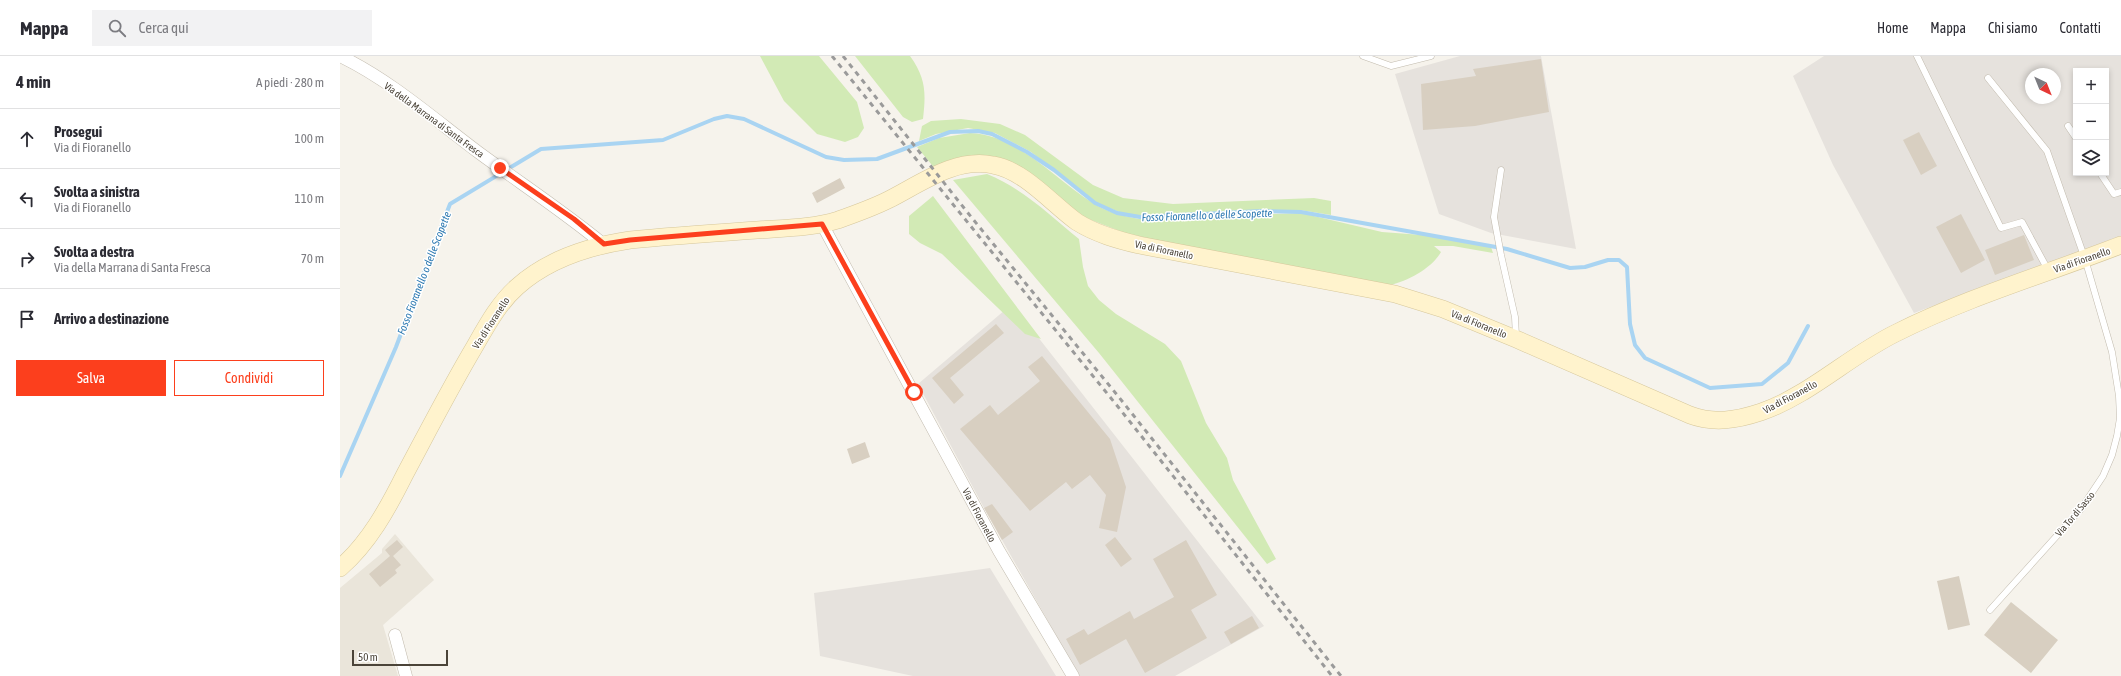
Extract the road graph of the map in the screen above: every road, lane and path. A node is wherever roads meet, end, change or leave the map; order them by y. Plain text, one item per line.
1 (340, 56) edge
2 (1363, 56) edge
3 (1431, 56) edge
4 (1917, 56) edge
5 (1988, 78) dead end
6 (2068, 126) dead end
7 (2073, 134) edge
8 (1501, 170) dead end
9 (2102, 176) edge
10 (2121, 192) edge
11 (822, 224) junction
12 (604, 244) junction
13 (2121, 246) edge
14 (2085, 259) junction
15 (2049, 271) junction
16 (1516, 339) junction
17 (340, 568) edge
18 (1990, 610) dead end
19 (395, 635) dead end
20 (406, 676) edge
21 (1073, 676) edge

1 - 12 street, Via della Marrana di Santa Fresca
2 - 3 lane
4 - 15 lane
5 - 14 lane, Via Tor di Sasso
6 - 7 lane
8 - 16 lane
9 - 10 lane
11 - 12 street, Via di Fioranello
11 - 16 street, Via di Fioranello
11 - 21 street, Via di Fioranello
12 - 17 street, Via di Fioranello
13 - 14 street, Via di Fioranello
14 - 15 street, Via di Fioranello
14 - 18 lane, Via Tor di Sasso
15 - 16 street, Via di Fioranello
19 - 20 street

